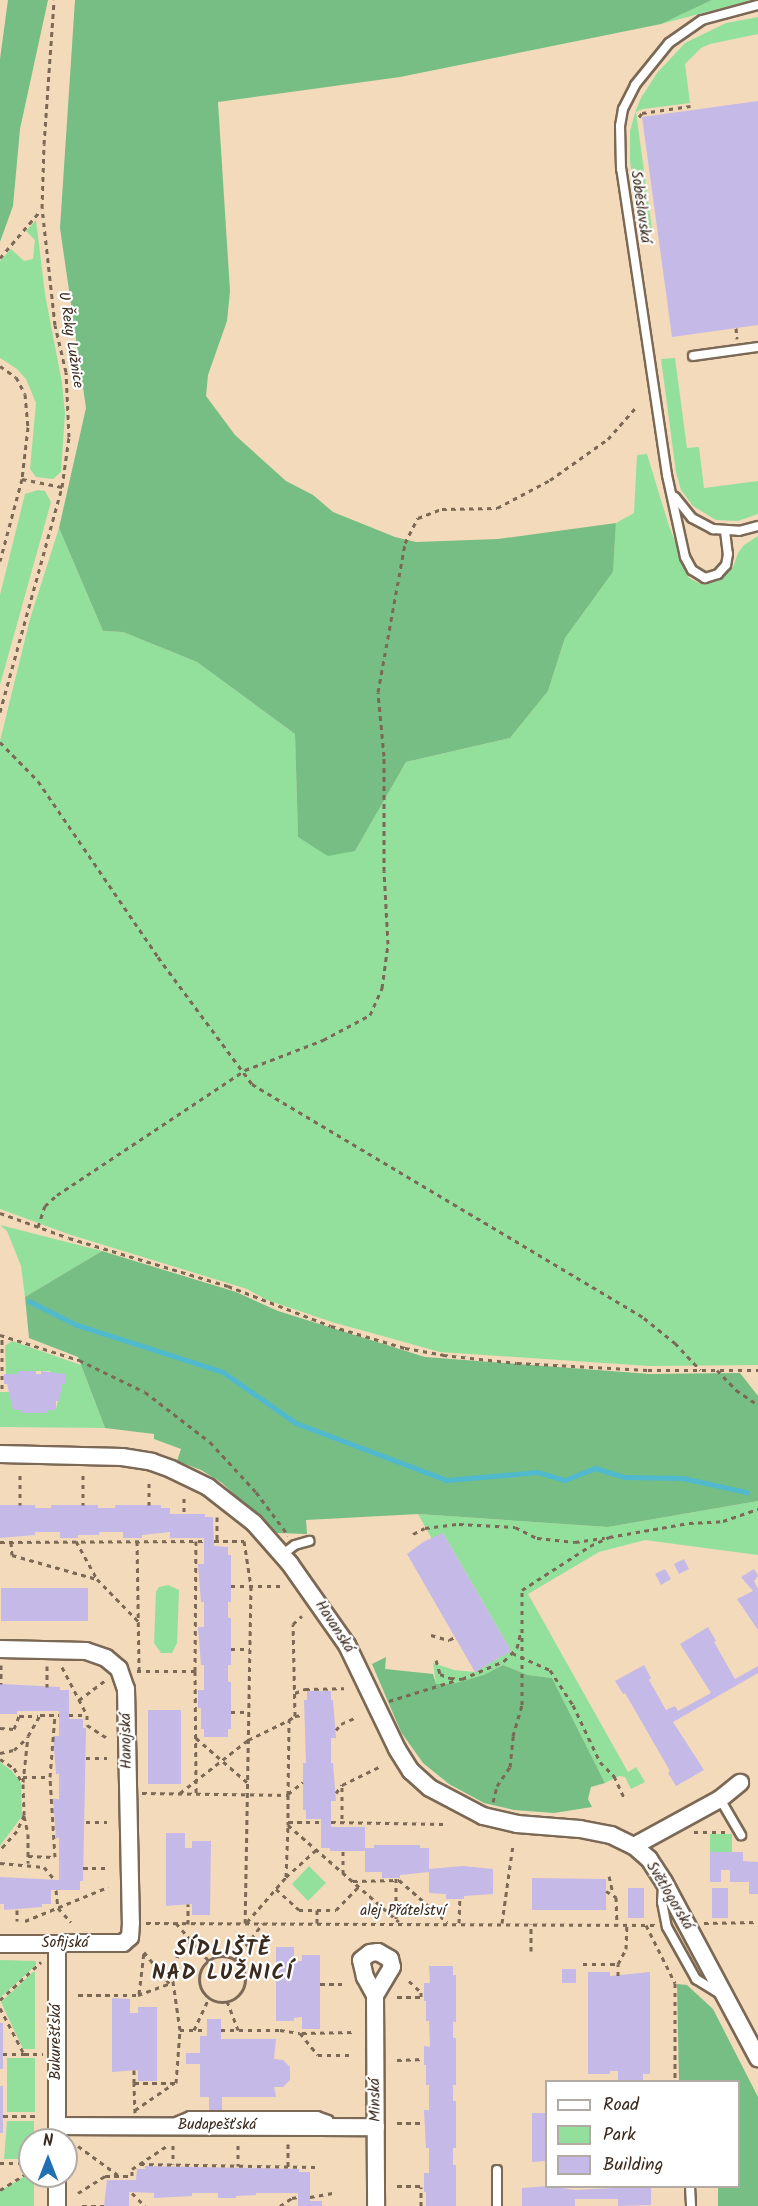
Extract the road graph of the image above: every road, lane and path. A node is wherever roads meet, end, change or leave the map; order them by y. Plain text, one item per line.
1 (54, 0) edge
2 (758, 5) edge
3 (690, 106) dead end
4 (639, 117) dead end
5 (42, 208) junction
6 (0, 258) edge
7 (736, 328) dead end
8 (737, 340) dead end
9 (758, 347) edge
10 (693, 356) dead end
11 (0, 366) edge
12 (637, 406) dead end
13 (22, 478) junction
14 (670, 485) junction
15 (62, 487) junction
16 (758, 526) edge
17 (724, 531) junction
18 (0, 561) edge
19 (0, 712) edge
20 (0, 742) edge
21 (241, 1072) junction
22 (0, 1213) edge
23 (38, 1227) junction
24 (1, 1336) edge
25 (700, 1370) junction
26 (717, 1370) junction
27 (758, 1370) edge
28 (3, 1389) edge
29 (758, 1405) edge
30 (0, 1454) edge
31 (20, 1475) dead end
32 (83, 1475) dead end
33 (149, 1483) dead end
34 (184, 1498) dead end
35 (20, 1505) dead end
36 (83, 1505) dead end
37 (149, 1505) dead end
38 (758, 1509) edge
39 (184, 1514) dead end
40 (216, 1517) dead end
41 (413, 1534) dead end
42 (288, 1535) dead end
43 (609, 1537) junction
44 (76, 1541) junction
45 (137, 1541) junction
46 (196, 1541) junction
47 (204, 1541) dead end
48 (309, 1541) dead end
49 (0, 1542) edge
50 (11, 1542) junction
51 (282, 1555) junction
52 (97, 1579) junction
53 (231, 1586) dead end
54 (250, 1586) junction
55 (281, 1586) dead end
56 (302, 1616) dead end
57 (138, 1620) junction
58 (522, 1626) junction
59 (431, 1635) dead end
60 (455, 1637) dead end
61 (0, 1649) edge
62 (231, 1649) dead end
63 (250, 1649) junction
64 (512, 1653) junction
65 (50, 1655) junction
66 (522, 1657) junction
67 (1, 1660) edge
68 (436, 1660) dead end
69 (119, 1669) junction
70 (139, 1671) junction
71 (195, 1671) junction
72 (462, 1679) junction
73 (1, 1684) edge
74 (47, 1687) dead end
75 (344, 1688) dead end
76 (295, 1693) junction
77 (79, 1700) junction
78 (385, 1702) dead end
79 (231, 1712) dead end
80 (249, 1712) junction
81 (69, 1715) dead end
82 (87, 1715) junction
83 (304, 1715) dead end
84 (39, 1716) junction
85 (295, 1716) junction
86 (357, 1717) dead end
87 (290, 1720) junction
88 (0, 1728) edge
89 (336, 1730) dead end
90 (28, 1736) junction
91 (196, 1737) junction
92 (107, 1738) dead end
93 (249, 1740) junction
94 (0, 1753) edge
95 (0, 1758) edge
96 (86, 1758) dead end
97 (107, 1758) dead end
98 (221, 1760) junction
99 (381, 1766) dead end
100 (23, 1777) junction
101 (50, 1777) junction
102 (197, 1780) junction
103 (303, 1782) dead end
104 (248, 1783) junction
105 (740, 1783) dead end
106 (23, 1784) junction
107 (342, 1785) junction
108 (336, 1793) dead end
109 (128, 1794) junction
110 (179, 1794) junction
111 (196, 1794) junction
112 (248, 1794) junction
113 (288, 1794) junction
114 (624, 1797) dead end
115 (720, 1799) junction
116 (492, 1808) dead end
117 (24, 1815) junction
118 (86, 1822) dead end
119 (107, 1822) dead end
120 (321, 1822) dead end
121 (331, 1822) dead end
122 (342, 1822) junction
123 (288, 1824) junction
124 (443, 1824) dead end
125 (731, 1832) dead end
126 (690, 1833) dead end
127 (741, 1835) dead end
128 (513, 1845) dead end
129 (634, 1846) junction
130 (316, 1849) junction
131 (0, 1850) edge
132 (343, 1851) dead end
133 (28, 1856) junction
134 (0, 1863) edge
135 (28, 1864) junction
136 (83, 1868) dead end
137 (108, 1868) dead end
138 (343, 1873) junction
139 (609, 1876) dead end
140 (286, 1877) junction
141 (396, 1879) junction
142 (55, 1880) dead end
143 (352, 1881) junction
144 (358, 1886) junction
145 (108, 1887) dead end
146 (276, 1889) junction
147 (56, 1890) dead end
148 (606, 1891) dead end
149 (613, 1895) junction
150 (460, 1899) dead end
151 (188, 1904) dead end
152 (58, 1908) junction
153 (17, 1910) dead end
154 (317, 1910) junction
155 (396, 1919) junction
156 (17, 1921) dead end
157 (25, 1921) dead end
158 (71, 1922) dead end
159 (758, 1922) edge
160 (142, 1923) dead end
161 (176, 1923) junction
162 (245, 1923) junction
163 (263, 1923) junction
164 (400, 1923) junction
165 (459, 1923) junction
166 (502, 1923) junction
167 (188, 1924) junction
168 (317, 1924) junction
169 (448, 1924) junction
170 (531, 1924) junction
171 (696, 1924) dead end
172 (617, 1925) junction
173 (627, 1925) junction
174 (646, 1925) junction
175 (661, 1927) dead end
176 (128, 1940) joint
177 (190, 1940) junction
178 (0, 1944) edge
179 (57, 1944) junction
180 (531, 1951) dead end
181 (46, 1958) dead end
182 (208, 1960) junction
183 (234, 1960) junction
184 (583, 1964) dead end
185 (618, 1964) junction
186 (618, 1976) dead end
187 (684, 1977) dead end
188 (409, 1981) dead end
189 (675, 1983) junction
190 (320, 1984) dead end
191 (346, 1984) dead end
192 (170, 1985) junction
193 (78, 1995) dead end
194 (138, 1995) junction
195 (375, 1995) dead end
196 (397, 1997) dead end
197 (209, 1998) junction
198 (0, 2000) edge
199 (227, 2001) junction
200 (0, 2009) edge
201 (180, 2030) junction
202 (194, 2030) junction
203 (207, 2030) dead end
204 (221, 2030) dead end
205 (238, 2030) junction
206 (354, 2032) dead end
207 (300, 2034) junction
208 (3, 2054) dead end
209 (24, 2054) junction
210 (57, 2054) junction
211 (354, 2055) dead end
212 (758, 2058) edge
213 (424, 2059) dead end
214 (397, 2060) dead end
215 (134, 2070) dead end
216 (675, 2080) edge
217 (134, 2083) junction
218 (176, 2083) junction
219 (3, 2116) dead end
220 (38, 2116) dead end
221 (135, 2118) junction
222 (328, 2120) dead end
223 (397, 2123) dead end
224 (424, 2123) dead end
225 (165, 2126) junction
226 (376, 2127) junction
227 (57, 2128) edge
228 (78, 2129) edge
229 (288, 2144) dead end
230 (168, 2145) dead end
231 (173, 2145) dead end
232 (238, 2145) dead end
233 (78, 2146) dead end
234 (0, 2163) edge
235 (18, 2163) edge
236 (140, 2164) junction
237 (173, 2165) junction
238 (238, 2165) junction
239 (316, 2167) dead end
240 (288, 2168) junction
241 (497, 2170) dead end
242 (120, 2176) junction
243 (18, 2179) edge
244 (397, 2187) dead end
245 (57, 2188) edge
246 (690, 2188) edge
247 (0, 2190) edge
248 (78, 2193) dead end
249 (132, 2193) dead end
250 (333, 2193) dead end
251 (298, 2197) dead end
252 (310, 2197) dead end
253 (57, 2206) edge
254 (82, 2206) edge
255 (104, 2206) edge
256 (144, 2206) edge
257 (280, 2206) edge
258 (376, 2206) edge
259 (421, 2206) edge
260 (497, 2206) edge
261 (691, 2206) edge

1 - 5 path, U Řeky Lužnice
2 - 14 lane, Soběslavská
3 - 4 path
5 - 6 path
5 - 15 path, U Řeky Lužnice
7 - 8 path
9 - 10 lane
11 - 13 path
12 - 21 path
13 - 15 path
13 - 18 path
14 - 17 lane
14 - 17 lane, Soběslavská
15 - 19 path, U Řeky Lužnice
16 - 17 lane
20 - 21 path
21 - 23 path
21 - 25 path
22 - 23 path
23 - 25 path
24 - 28 path
24 - 42 path
25 - 26 path
26 - 27 path
26 - 29 path
30 - 51 street, Havanská
31 - 35 path
32 - 36 path
33 - 37 path
34 - 39 path
38 - 43 path
40 - 54 path
41 - 43 path
43 - 58 path
44 - 45 path
44 - 50 path
44 - 52 path
45 - 46 path
45 - 57 path
46 - 47 path
46 - 71 path
48 - 51 lane
49 - 50 path
50 - 52 path
51 - 129 street, Havanská
52 - 57 path
53 - 54 path
54 - 55 path
54 - 63 path
56 - 76 path
57 - 70 path
58 - 64 path
58 - 66 path
59 - 60 path
61 - 65 street
62 - 63 path
63 - 80 path
64 - 66 path
64 - 72 path
65 - 69 street
65 - 74 path
65 - 77 path
66 - 114 path
66 - 116 path
67 - 73 path
68 - 72 path
69 - 70 path
69 - 77 path
69 - 109 street, Hanojská
70 - 71 path
71 - 91 path
72 - 78 path
75 - 76 path
76 - 85 path
77 - 82 path
79 - 80 path
80 - 93 path
81 - 82 path
82 - 92 path
83 - 85 path
84 - 88 path
84 - 90 path
84 - 101 path
85 - 87 path
86 - 89 path
87 - 93 path
87 - 113 path
90 - 94 path
90 - 100 path
91 - 98 path
91 - 102 path
93 - 98 path
93 - 104 path
95 - 106 path
96 - 97 path
98 - 102 path
98 - 104 path
99 - 107 path
100 - 101 path
100 - 106 path
101 - 133 path
102 - 110 path
102 - 111 path
103 - 113 path
104 - 112 path
105 - 115 street, Světlogorská
106 - 117 path
107 - 108 path
107 - 122 path
109 - 110 path
109 - 176 street, Hanojská
110 - 111 path
111 - 112 path
112 - 113 path
112 - 162 path
113 - 123 path
115 - 127 lane
115 - 129 street, Světlogorská
117 - 131 path
117 - 133 path
118 - 119 path
120 - 123 path
121 - 122 path
122 - 124 path
123 - 130 path
123 - 140 path
125 - 126 path
128 - 166 path
129 - 212 street, Světlogorská
130 - 138 path
130 - 140 path
132 - 138 path
133 - 135 path
134 - 135 path
135 - 142 path
136 - 137 path
138 - 143 path
139 - 149 path
140 - 146 path
141 - 143 path
141 - 155 path
141 - 169 path
143 - 144 path
144 - 154 path
144 - 155 path
145 - 152 path
146 - 154 path
146 - 162 path
147 - 152 path
148 - 149 path
149 - 172 path
150 - 165 path
151 - 167 path
152 - 157 path
152 - 158 path
153 - 156 path
154 - 168 path
155 - 164 path
159 - 171 path
160 - 161 path, alej Přátelství
161 - 167 path, alej Přátelství
161 - 177 path
162 - 163 path, alej Přátelství
162 - 167 path, alej Přátelství
163 - 168 path, alej Přátelství
163 - 183 path
164 - 168 path, alej Přátelství
164 - 169 path, alej Přátelství
165 - 166 path, alej Přátelství
165 - 169 path, alej Přátelství
166 - 170 path, alej Přátelství
170 - 172 path, alej Přátelství
170 - 180 path
172 - 173 path, alej Přátelství
173 - 174 path, alej Přátelství
173 - 185 path
174 - 175 path, alej Přátelství
174 - 189 path
176 - 179 street, Sofijská
177 - 182 path
177 - 192 path
178 - 179 street, Sofijská
179 - 210 street, Bukurešťská
181 - 198 path
182 - 183 path
182 - 197 path
183 - 199 path
184 - 185 path
185 - 186 path
187 - 189 path
188 - 196 path
189 - 216 path
190 - 191 path
192 - 194 path
192 - 194 path
192 - 201 path
193 - 194 path
195 - 226 street, Minská
197 - 199 path
197 - 202 path
199 - 205 path
200 - 209 path
201 - 202 path
201 - 218 path
202 - 203 path
204 - 205 path
205 - 207 path
206 - 207 path
207 - 211 path
208 - 209 path
209 - 210 path
210 - 227 street, Bukurešťská
213 - 214 path
215 - 217 path
217 - 218 path
217 - 221 path
218 - 221 path
219 - 220 path
221 - 225 street, Budapešťská
221 - 228 street, Budapešťská
222 - 225 lane
223 - 224 path
225 - 226 street, Budapešťská
226 - 258 street, Minská
229 - 240 path
230 - 236 path
231 - 237 path
232 - 238 path
233 - 242 path
234 - 235 path
236 - 237 path
236 - 242 path
237 - 238 path
238 - 240 path
239 - 240 path
241 - 260 lane
242 - 248 path
243 - 247 path
244 - 259 path
245 - 253 street
246 - 261 lane
249 - 256 path
250 - 252 path
251 - 257 path
254 - 255 path

